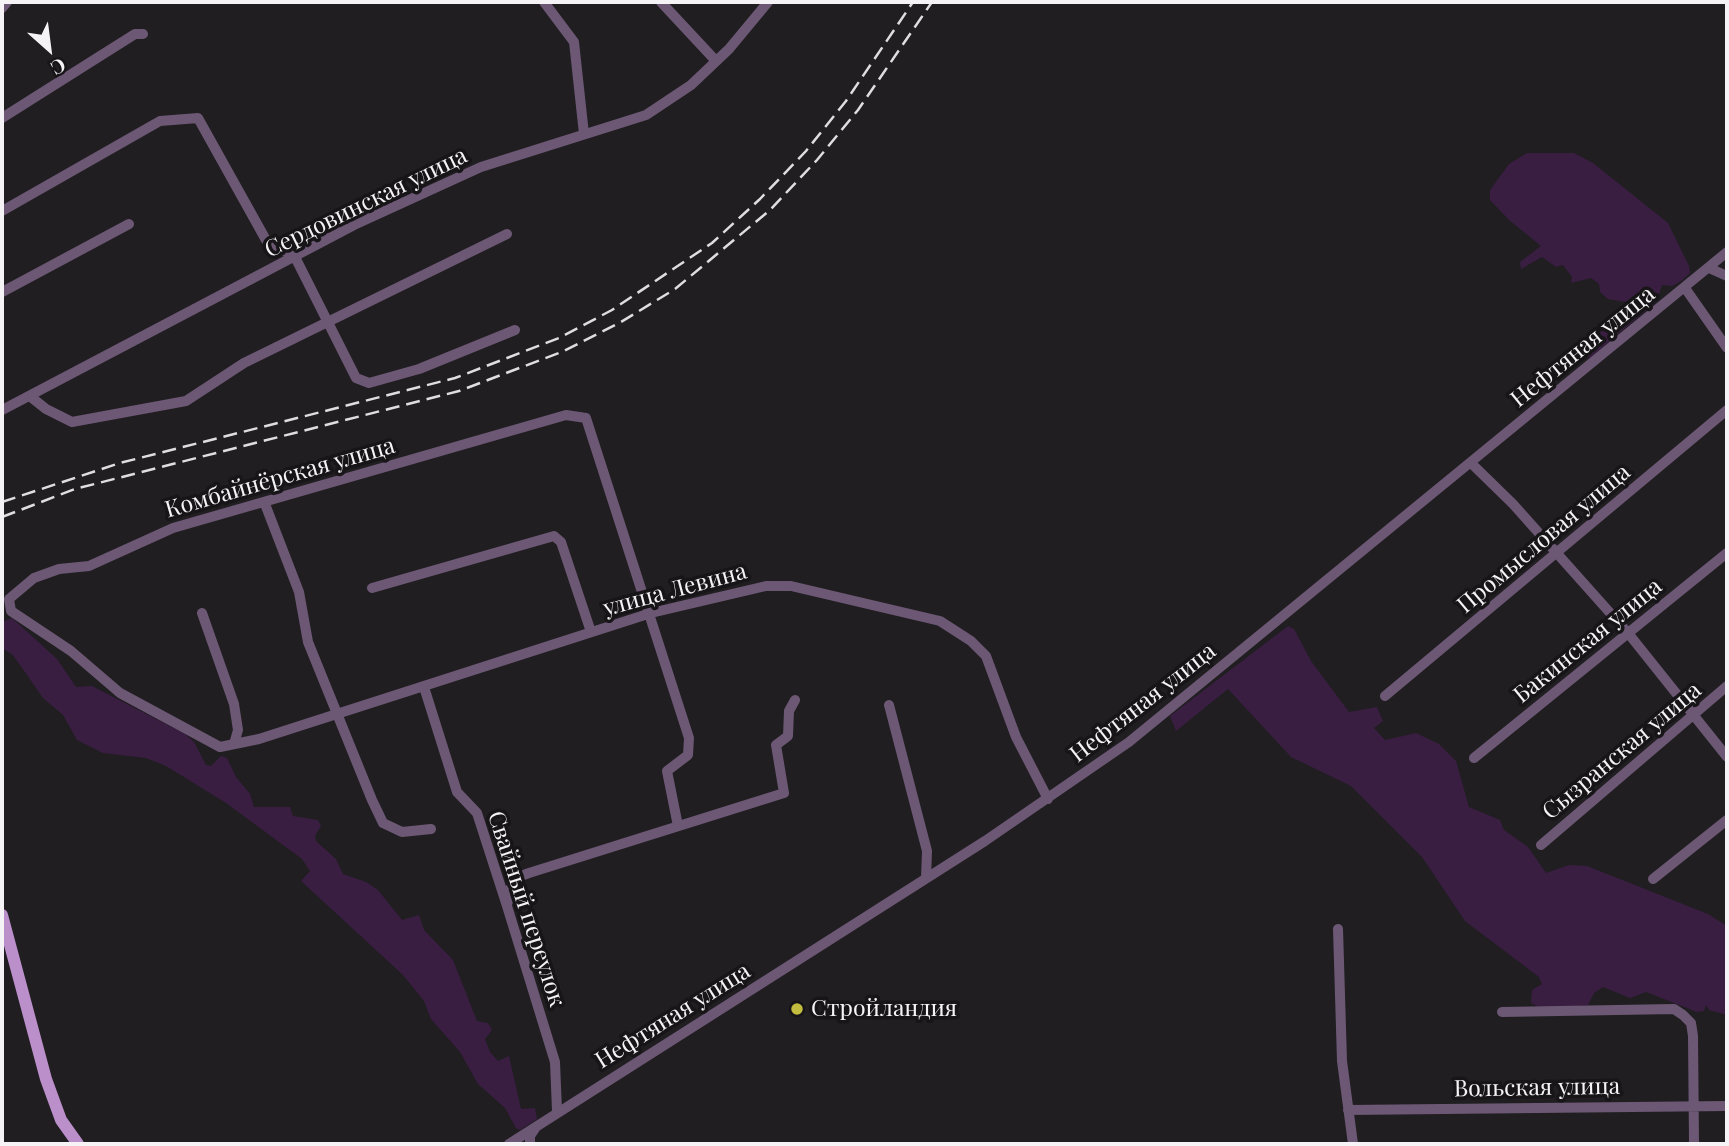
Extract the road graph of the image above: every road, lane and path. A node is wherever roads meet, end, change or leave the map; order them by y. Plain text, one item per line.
1 (7, 2) edge
2 (544, 2) edge
3 (662, 2) edge
4 (764, 3) edge
5 (2, 8) edge
6 (144, 34) dead end
7 (716, 61) junction
8 (2, 118) edge
9 (584, 134) junction
10 (2, 211) edge
11 (129, 224) dead end
12 (507, 234) dead end
13 (1727, 253) edge
14 (295, 257) junction
15 (1709, 268) junction
16 (1727, 276) edge
17 (1685, 288) junction
18 (2, 292) edge
19 (327, 322) junction
20 (515, 330) dead end
21 (1727, 348) edge
22 (31, 397) junction
23 (2, 410) edge
24 (1727, 410) edge
25 (1472, 464) junction
26 (265, 504) junction
27 (1727, 553) edge
28 (1558, 554) junction
29 (372, 587) dead end
30 (202, 612) dead end
31 (6, 613) edge
32 (651, 613) junction
33 (591, 632) junction
34 (1628, 633) junction
35 (1727, 686) edge
36 (424, 687) junction
37 (1385, 696) dead end
38 (795, 700) dead end
39 (889, 705) dead end
40 (338, 713) junction
41 (1694, 714) junction
42 (234, 744) junction
43 (1727, 757) edge
44 (1474, 758) dead end
45 (1048, 799) junction
46 (1727, 820) edge
47 (678, 826) junction
48 (431, 829) dead end
49 (1541, 845) dead end
50 (926, 878) junction
51 (1653, 879) dead end
52 (507, 906) junction
53 (2, 915) edge
54 (1338, 929) dead end
55 (1502, 1012) dead end
56 (1693, 1105) junction
57 (1727, 1106) edge
58 (1348, 1110) junction
59 (557, 1111) junction
60 (539, 1124) junction
61 (78, 1144) edge
62 (509, 1144) edge
63 (530, 1144) edge
64 (1353, 1144) edge
65 (1694, 1144) edge

1 - 5 street
2 - 9 street
3 - 7 street
4 - 7 street, Сердовинская улица
6 - 8 street
7 - 9 street, Сердовинская улица
9 - 14 street, Сердовинская улица
10 - 14 street
11 - 18 street
12 - 19 street
13 - 15 street, Нефтяная улица
14 - 19 street
14 - 22 street, Сердовинская улица
15 - 16 street
15 - 17 street, Нефтяная улица
17 - 21 street
17 - 25 street, Нефтяная улица
19 - 20 street
19 - 22 street
22 - 23 street, Сердовинская улица
24 - 28 street, Промысловая улица
25 - 28 street
25 - 45 street, Нефтяная улица
26 - 31 street, Комбайнёрская улица
26 - 32 street, Комбайнёрская улица
26 - 40 street
27 - 34 street, Бакинская улица
28 - 34 street
28 - 37 street, Промысловая улица
29 - 33 street
30 - 42 street
31 - 42 street, улица Левина
32 - 33 street, улица Левина
32 - 45 street, улица Левина
32 - 47 street
33 - 36 street, улица Левина
34 - 41 street
34 - 44 street, Бакинская улица
35 - 41 street, Сызранская улица
36 - 40 street, улица Левина
36 - 52 street, Свайный переулок
38 - 47 street
39 - 50 street
40 - 42 street, улица Левина
40 - 48 street
41 - 43 street
41 - 49 street, Сызранская улица
45 - 50 street, Нефтяная улица
46 - 51 street
47 - 52 street
50 - 59 street, Нефтяная улица
52 - 59 street, Свайный переулок
53 - 61 main road
54 - 58 street
55 - 56 street
56 - 57 street, Вольская улица
56 - 58 street, Вольская улица
56 - 65 street
58 - 64 street
59 - 60 street, Нефтяная улица
60 - 62 street, Нефтяная улица
60 - 63 street

